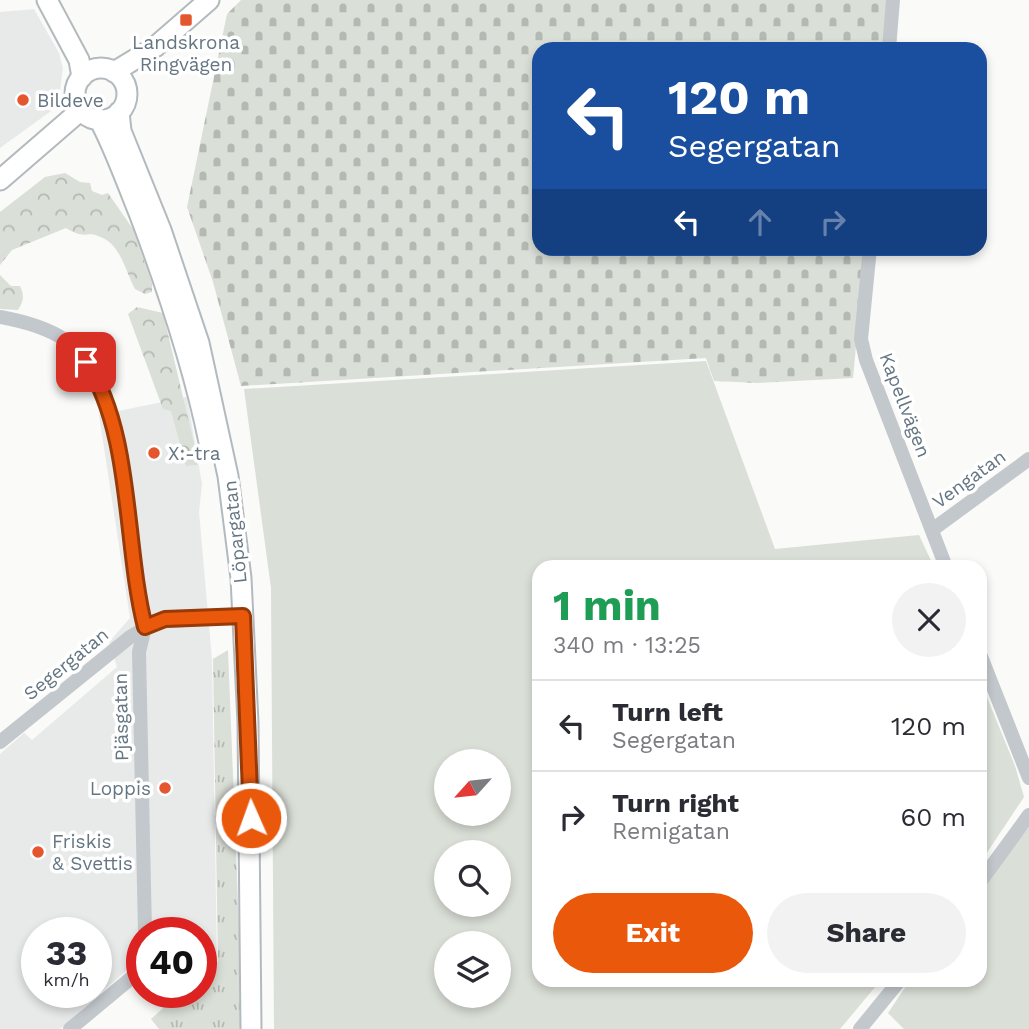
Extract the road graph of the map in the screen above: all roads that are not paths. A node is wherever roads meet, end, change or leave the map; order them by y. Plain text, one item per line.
1 (47, 0) edge
2 (60, 0) edge
3 (209, 0) edge
4 (893, 0) edge
5 (890, 42) edge
6 (155, 47) junction
7 (108, 70) junction
8 (82, 77) junction
9 (126, 88) junction
10 (119, 112) junction
11 (90, 115) junction
12 (0, 180) edge
13 (869, 256) edge
14 (0, 317) edge
15 (1029, 459) edge
16 (932, 530) junction
17 (943, 560) edge
18 (237, 617) junction
19 (145, 627) junction
20 (987, 672) edge
21 (0, 743) edge
22 (1029, 778) edge
23 (1029, 815) edge
24 (987, 872) edge
25 (145, 917) edge
26 (126, 982) edge
27 (894, 987) edge
28 (70, 1029) edge
29 (251, 1029) edge
30 (860, 1029) edge

1 - 8 street
2 - 7 street
3 - 6 street
4 - 5 street
6 - 7 street
6 - 9 street
7 - 8 street
7 - 9 street
8 - 11 street
9 - 10 street
10 - 11 street
10 - 18 street, Löpargatan
11 - 12 street
11 - 18 street, Löpargatan
13 - 16 street, Kapellvägen
14 - 19 street, Pjäsgatan
15 - 16 street, Vengatan
16 - 17 street, Kapellvägen
18 - 19 street, Segergatan
18 - 29 street, Löpargatan
19 - 21 street, Segergatan
19 - 25 street, Pjäsgatan
20 - 22 street
23 - 24 street
26 - 28 street
27 - 30 street

